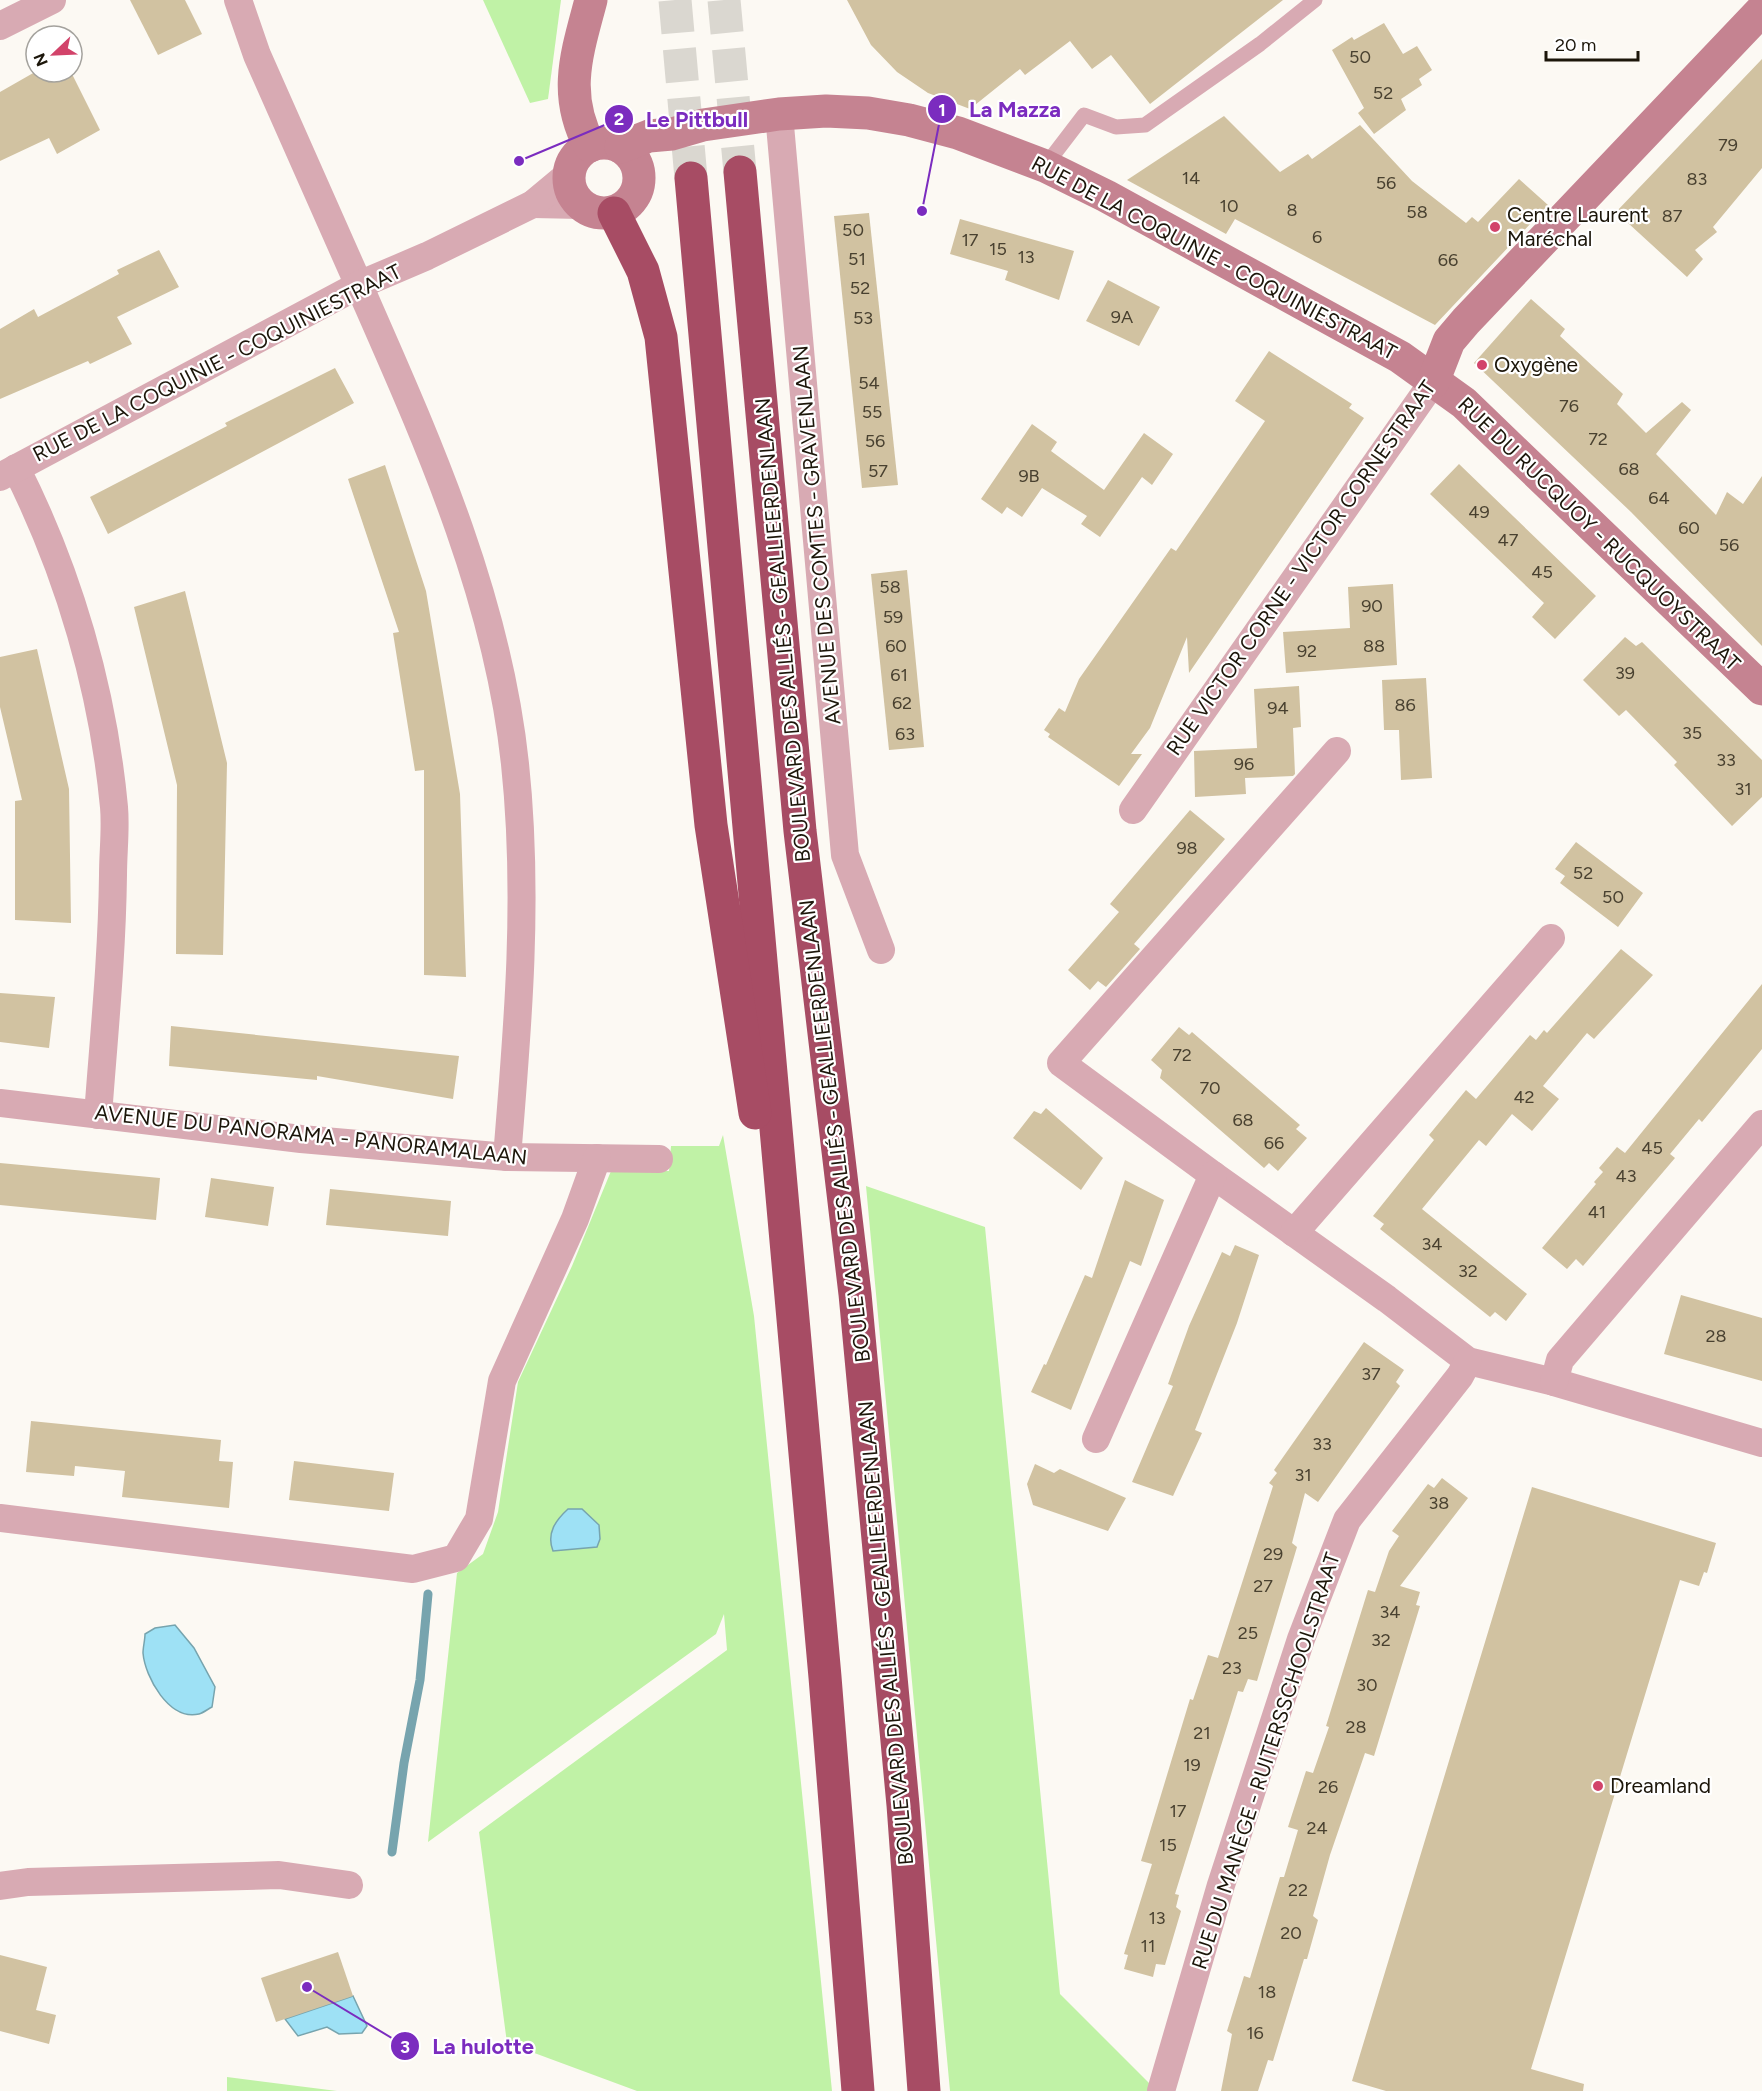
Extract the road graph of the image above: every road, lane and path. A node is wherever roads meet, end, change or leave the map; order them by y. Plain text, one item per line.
1 (52, 0) edge
2 (238, 0) edge
3 (591, 0) edge
4 (1315, 0) edge
5 (1762, 10) edge
6 (0, 26) edge
7 (779, 114) junction
8 (616, 154) junction
9 (1045, 166) junction
10 (740, 172) tunnel mouth
11 (569, 174) junction
12 (691, 178) tunnel mouth
13 (533, 204) junction
14 (581, 205) junction
15 (614, 213) junction
16 (359, 285) junction
17 (1433, 382) junction
18 (8, 473) edge
19 (1762, 689) edge
20 (1337, 751) dead end
21 (1133, 810) dead end
22 (1551, 938) dead end
23 (881, 950) dead end
24 (0, 1103) edge
25 (98, 1115) junction
26 (1762, 1124) edge
27 (507, 1157) junction
28 (597, 1158) junction
29 (659, 1159) dead end
30 (1213, 1175) junction
31 (783, 1215) junction
32 (1294, 1233) junction
33 (1468, 1360) junction
34 (1554, 1382) junction
35 (1096, 1439) dead end
36 (1762, 1443) edge
37 (0, 1518) edge
38 (349, 1885) dead end
39 (0, 1886) edge
40 (858, 2091) edge
41 (924, 2091) edge
42 (1161, 2091) edge

1 - 6 street
2 - 16 street
3 - 8 street
4 - 9 lane
5 - 17 street, RUE VICTOR CORNE - VICTOR CORNESTRAAT
7 - 8 street, RUE DE LA COQUINIE - COQUINIESTRAAT
7 - 9 street, RUE DE LA COQUINIE - COQUINIESTRAAT
7 - 23 street, AVENUE DES COMTES - GRAVENLAAN
8 - 11 street, RUE DE LA COQUINIE - COQUINIESTRAAT
8 - 15 street, RUE DE LA COQUINIE - COQUINIESTRAAT
9 - 17 street, RUE DE LA COQUINIE - COQUINIESTRAAT
10 - 41 highway, BOULEVARD DES ALLIÉS - GEALLIEERDENLAAN
11 - 13 street, RUE DE LA COQUINIE - COQUINIESTRAAT
11 - 14 street
12 - 31 highway
13 - 14 street, RUE DE LA COQUINIE - COQUINIESTRAAT
13 - 16 street, RUE DE LA COQUINIE - COQUINIESTRAAT
14 - 15 street, RUE DE LA COQUINIE - COQUINIESTRAAT
15 - 31 highway
16 - 18 street, RUE DE LA COQUINIE - COQUINIESTRAAT
16 - 27 street
17 - 19 street, RUE DU RUCQUOY - RUCQUOYSTRAAT
17 - 21 street, RUE VICTOR CORNE - VICTOR CORNESTRAAT
18 - 25 street
20 - 30 street
22 - 32 street
24 - 25 street, AVENUE DU PANORAMA - PANORAMALAAN
25 - 27 street, AVENUE DU PANORAMA - PANORAMALAAN
26 - 34 street
27 - 28 street, AVENUE DU PANORAMA - PANORAMALAAN
28 - 29 street, AVENUE DU PANORAMA - PANORAMALAAN
28 - 37 street
30 - 32 street
30 - 35 street
31 - 40 highway
32 - 33 street
33 - 34 street
33 - 42 street, RUE DU MANÈGE - RUITERSSCHOOLSTRAAT
34 - 36 street
38 - 39 street

